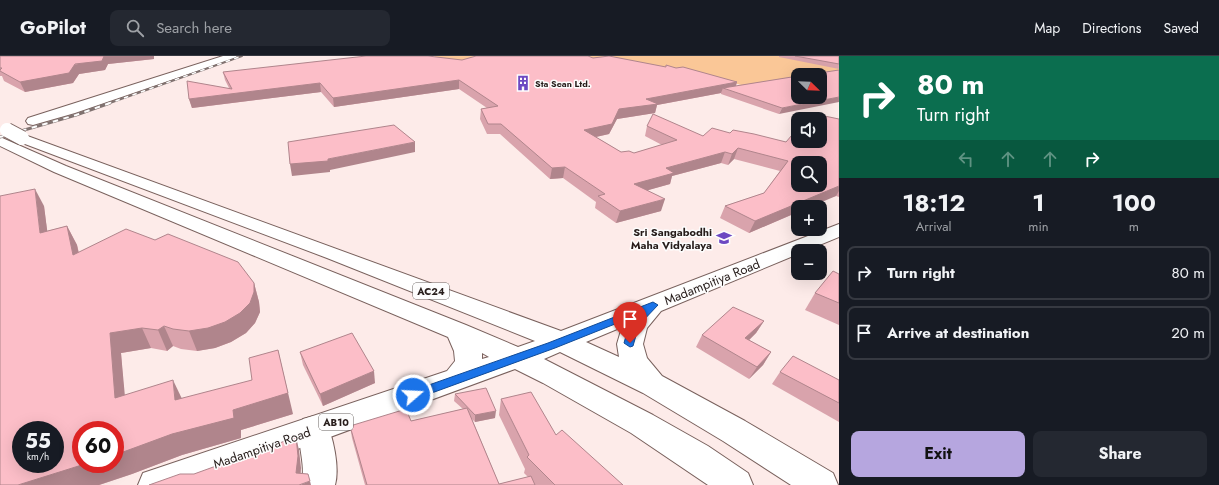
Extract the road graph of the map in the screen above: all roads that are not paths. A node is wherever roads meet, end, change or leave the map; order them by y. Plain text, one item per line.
1 (232, 56) edge
2 (11, 133) edge
3 (839, 230) edge
4 (653, 305) junction
5 (457, 331) junction
6 (562, 342) junction
7 (517, 358) junction
8 (456, 380) junction
9 (654, 385) junction
10 (314, 429) junction
11 (155, 485) edge
12 (318, 485) edge
13 (736, 485) edge
14 (821, 485) edge

1 - 2 main road
2 - 5 main road, AC24
2 - 6 main road, AC24
3 - 4 main road, Madampitiya Road
4 - 6 main road, Madampitiya Road
4 - 9 main road
5 - 7 main road, AC24
5 - 8 main road
6 - 7 main road, Madampitiya Road / AB10
6 - 9 main road, AC24
7 - 8 main road, Madampitiya Road / AB10
7 - 13 main road, AC24
8 - 10 main road, Madampitiya Road / AB10
9 - 14 main road, AC24
10 - 11 main road, Madampitiya Road / AB10
10 - 12 main road

